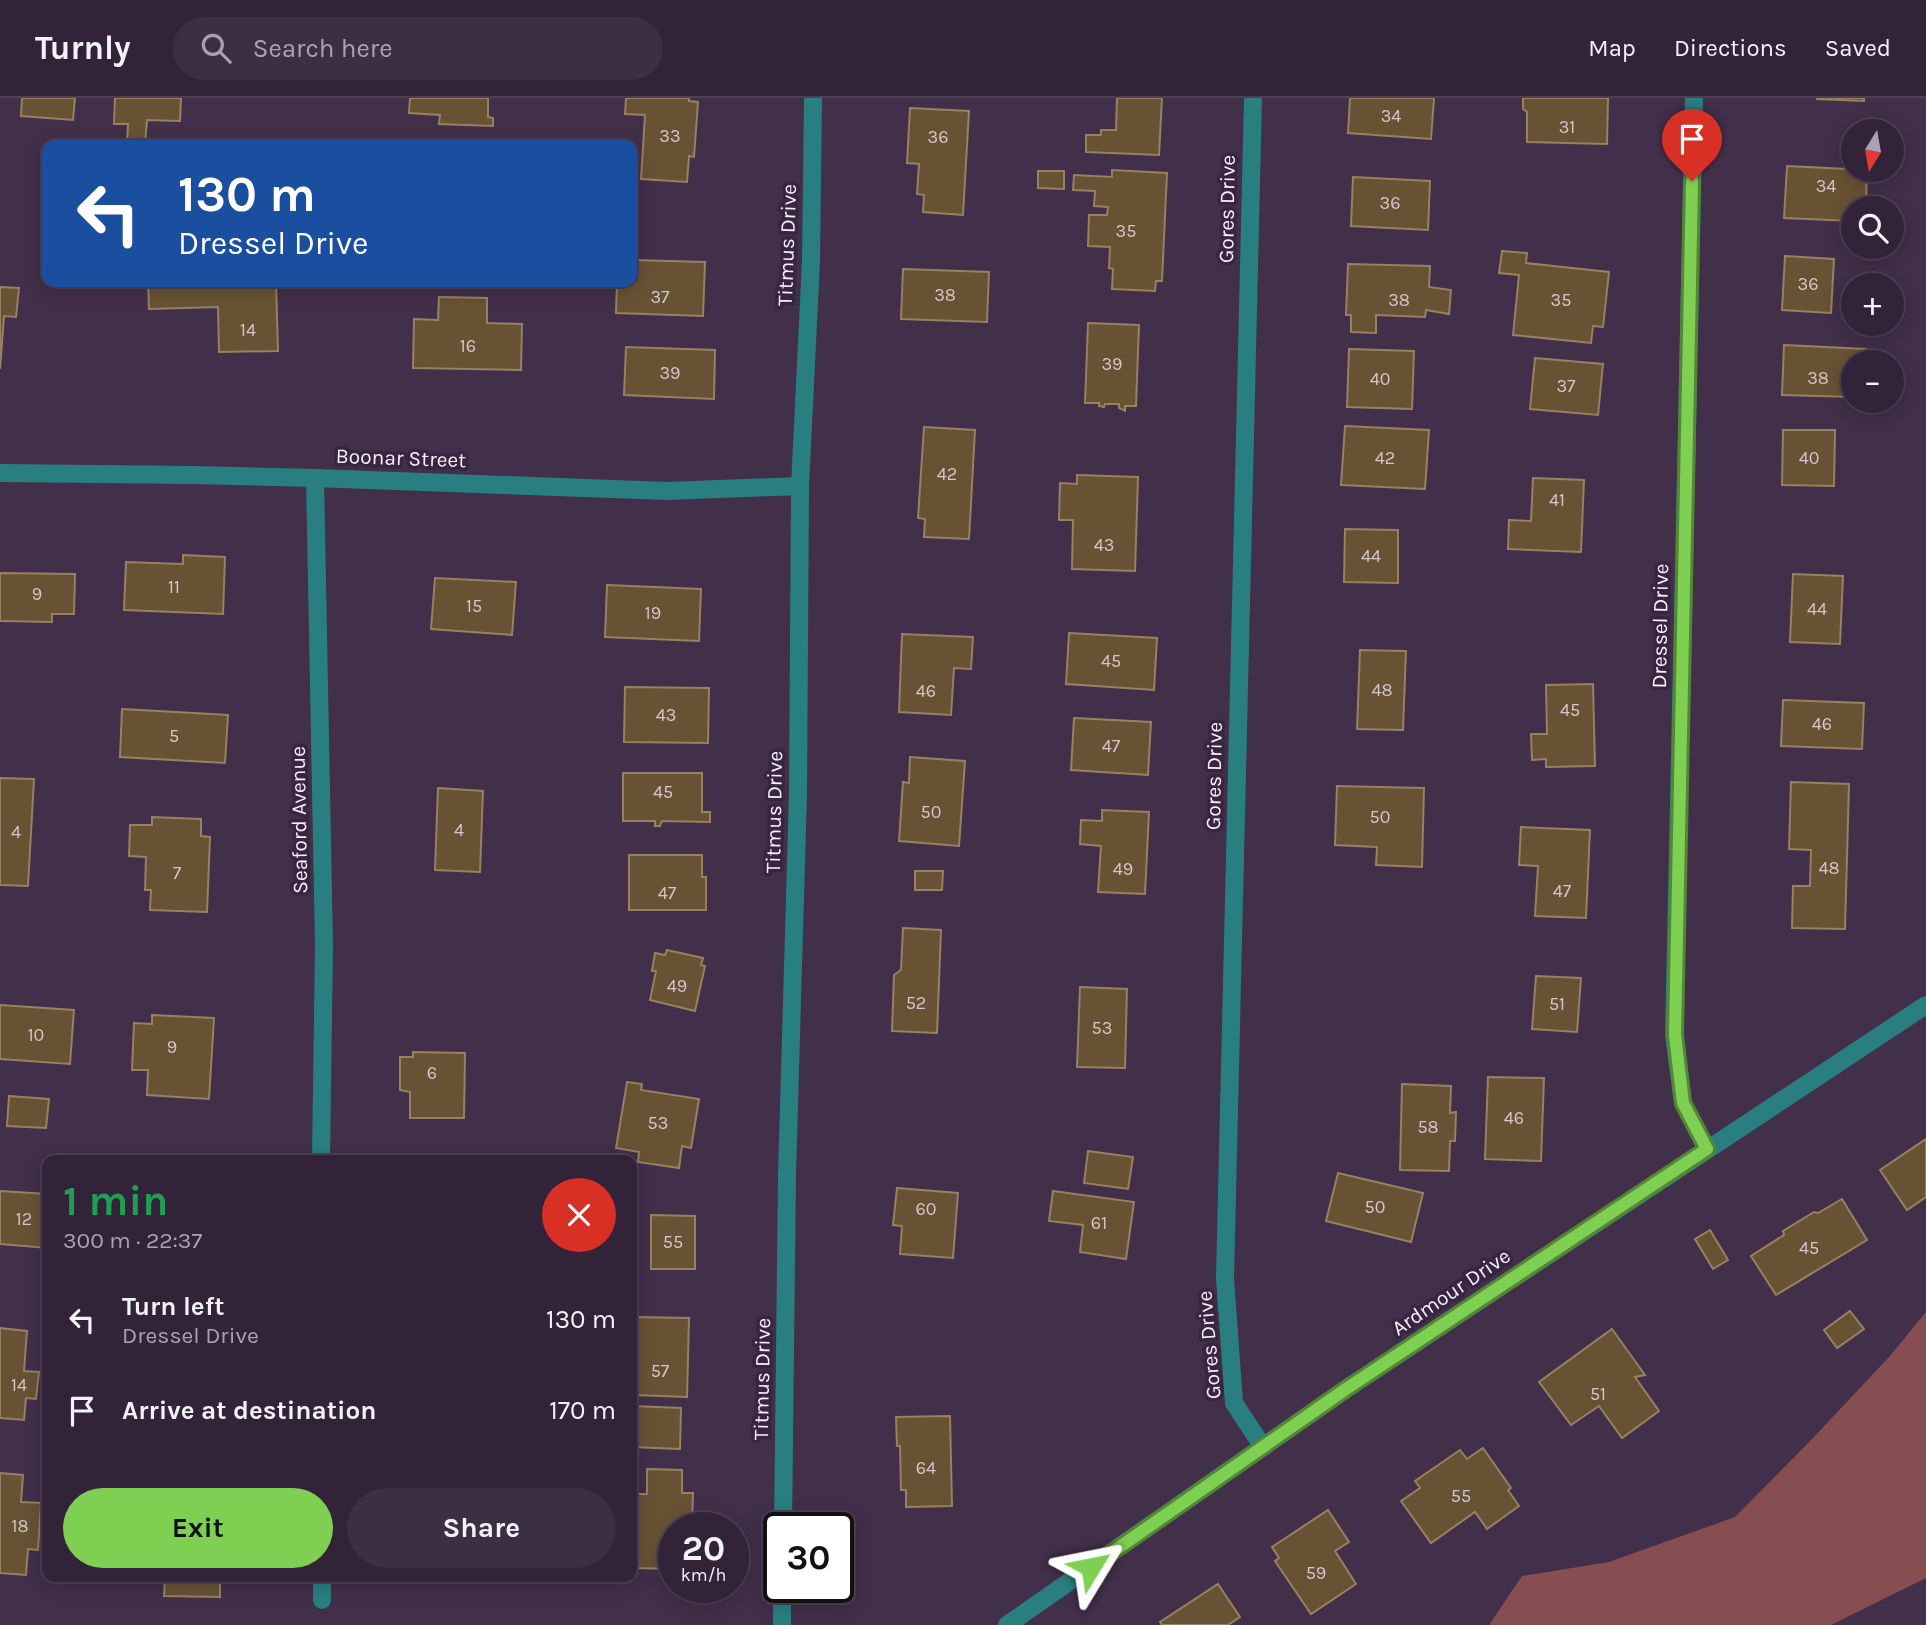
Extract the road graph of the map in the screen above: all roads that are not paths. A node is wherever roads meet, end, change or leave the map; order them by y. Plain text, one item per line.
1 (813, 98) edge
2 (1253, 98) edge
3 (1694, 98) edge
4 (0, 473) edge
5 (315, 478) junction
6 (800, 486) junction
7 (1926, 1005) edge
8 (1707, 1149) junction
9 (321, 1155) edge
10 (1263, 1447) junction
11 (783, 1512) edge
12 (322, 1582) edge
13 (322, 1600) dead end
14 (782, 1603) edge
15 (782, 1625) edge
16 (1007, 1625) edge

1 - 6 street, Titmus Drive
2 - 10 street, Gores Drive
3 - 8 street, Dressel Drive
4 - 5 street, Boonar Street
5 - 6 street, Boonar Street
5 - 9 street, Seaford Avenue
6 - 11 street, Titmus Drive
7 - 8 street, Ardmour Drive
8 - 10 street, Ardmour Drive
10 - 16 street, Ardmour Drive
12 - 13 street
14 - 15 street

